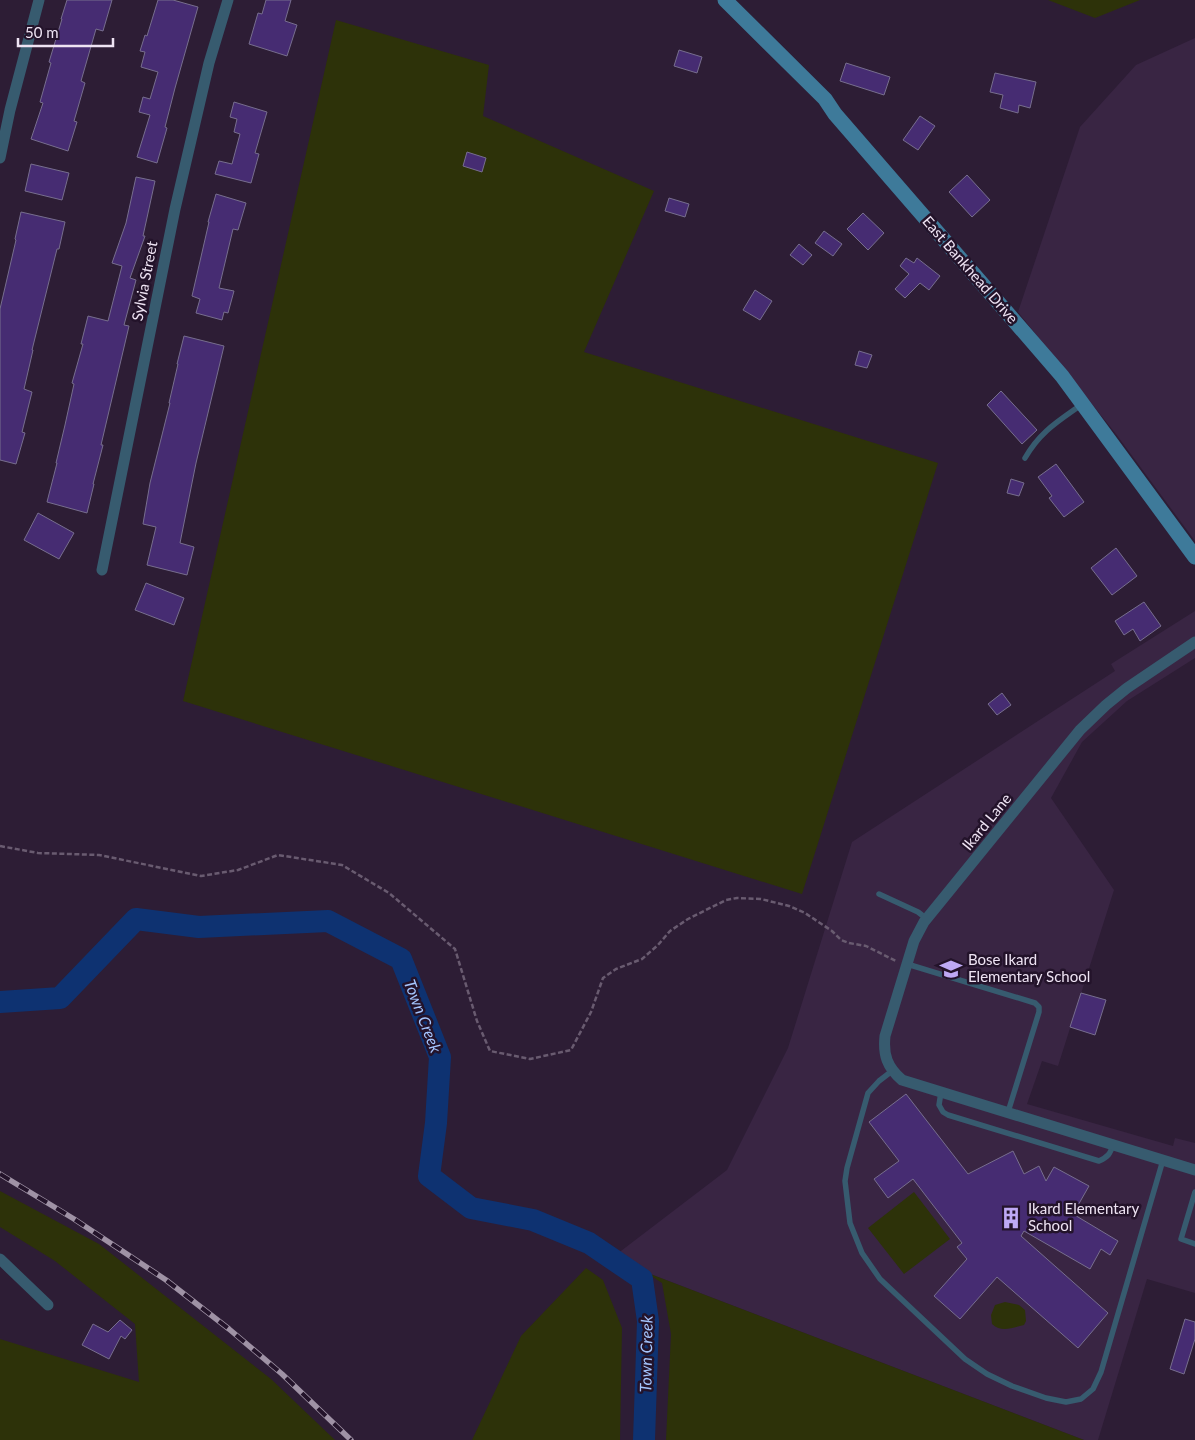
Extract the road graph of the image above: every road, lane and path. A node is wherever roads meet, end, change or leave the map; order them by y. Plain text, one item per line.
1 (40, 0) edge
2 (228, 0) edge
3 (724, 0) edge
4 (0, 158) edge
5 (1082, 404) junction
6 (1025, 458) dead end
7 (1195, 557) edge
8 (102, 570) dead end
9 (1195, 642) edge
10 (0, 846) edge
11 (879, 894) dead end
12 (928, 918) junction
13 (907, 964) junction
14 (892, 1071) junction
15 (941, 1092) junction
16 (1008, 1112) junction
17 (1114, 1144) junction
18 (1163, 1160) junction
19 (1195, 1170) edge
20 (1195, 1192) edge
21 (1195, 1244) edge
22 (0, 1259) edge
23 (48, 1305) dead end

1 - 4 street
2 - 8 street, Sylvia Street
3 - 5 street, East Bankhead Drive
5 - 6 lane
5 - 7 street, East Bankhead Drive
9 - 12 street, Ikard Lane
10 - 13 path
11 - 12 lane
12 - 13 street, Ikard Lane
13 - 14 street, Ikard Lane
13 - 16 lane
14 - 15 street
14 - 18 lane
15 - 16 street
15 - 17 lane
16 - 17 street
17 - 18 street
18 - 19 street
20 - 21 lane
22 - 23 street

